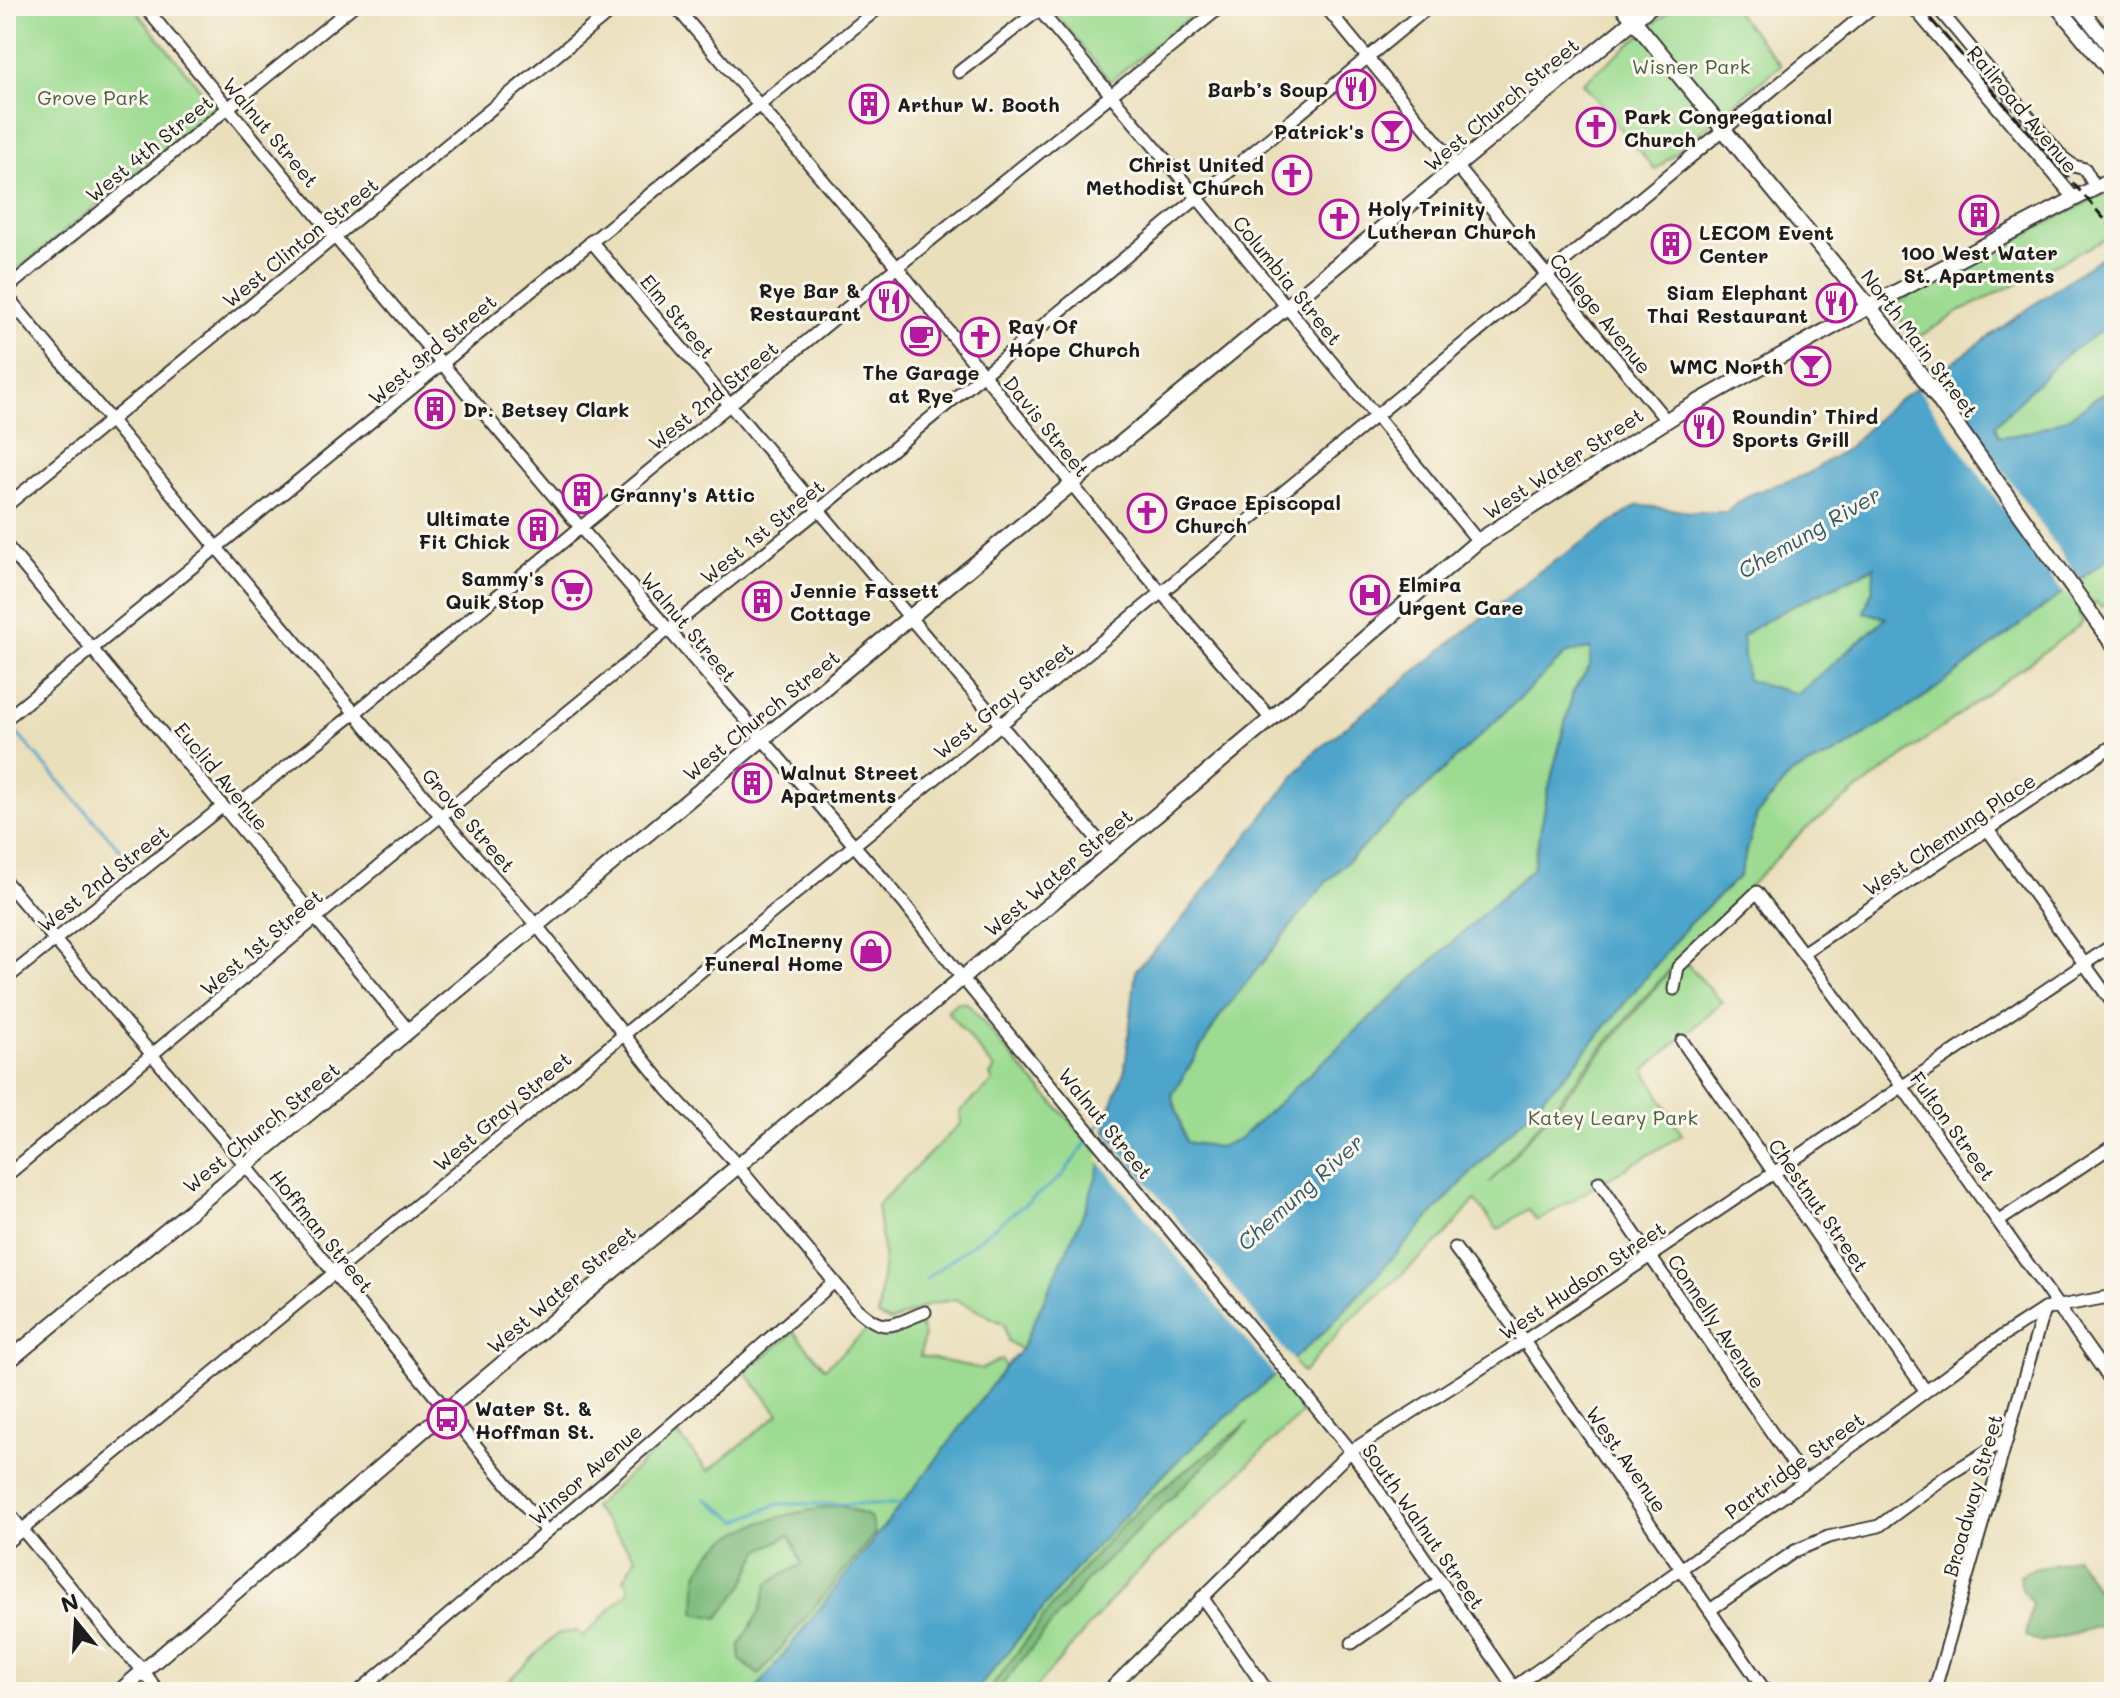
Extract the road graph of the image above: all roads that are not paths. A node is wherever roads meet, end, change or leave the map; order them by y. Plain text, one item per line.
1 (144, 6) edge
2 (353, 6) edge
3 (617, 6) edge
4 (675, 6) edge
5 (881, 6) edge
6 (1222, 6) edge
7 (1325, 6) edge
8 (1430, 6) edge
9 (1622, 6) edge
10 (1651, 6) edge
11 (1874, 6) edge
12 (1912, 6) edge
13 (1936, 6) edge
14 (2057, 6) edge
15 (2078, 6) edge
16 (1037, 8) edge
17 (1634, 20) junction
18 (2114, 51) edge
19 (1367, 57) junction
20 (1982, 61) junction
21 (959, 72) dead end
22 (1969, 73) junction
23 (2114, 75) edge
24 (1110, 96) junction
25 (758, 104) junction
26 (227, 108) junction
27 (1725, 130) junction
28 (1458, 166) junction
29 (2114, 178) edge
30 (2095, 187) junction
31 (1196, 196) junction
32 (2075, 199) junction
33 (334, 236) junction
34 (591, 241) junction
35 (897, 267) junction
36 (1548, 276) junction
37 (6, 292) edge
38 (1286, 306) junction
39 (1869, 306) junction
40 (443, 365) junction
41 (982, 375) junction
42 (730, 405) junction
43 (1377, 416) junction
44 (111, 420) junction
45 (1666, 420) junction
46 (1072, 484) junction
47 (6, 506) edge
48 (819, 510) junction
49 (580, 527) junction
50 (1478, 541) junction
51 (6, 545) edge
52 (218, 546) junction
53 (1162, 594) junction
54 (911, 619) junction
55 (668, 630) junction
56 (2114, 646) edge
57 (92, 649) junction
58 (355, 713) junction
59 (6, 719) edge
60 (1271, 719) junction
61 (1001, 725) junction
62 (762, 740) junction
63 (2114, 745) edge
64 (226, 809) junction
65 (441, 816) junction
66 (1988, 830) junction
67 (855, 846) junction
68 (1110, 854) junction
69 (6, 882) edge
70 (316, 918) junction
71 (537, 926) junction
72 (53, 940) junction
73 (2114, 944) edge
74 (1804, 952) junction
75 (2085, 964) junction
76 (962, 977) junction
77 (6, 979) edge
78 (1674, 989) dead end
79 (2114, 1005) edge
80 (409, 1031) junction
81 (623, 1035) junction
82 (1682, 1041) dead end
83 (151, 1055) junction
84 (1901, 1085) junction
85 (2114, 1145) edge
86 (246, 1166) junction
87 (738, 1166) junction
88 (1776, 1173) junction
89 (6, 1176) edge
90 (1599, 1182) dead end
91 (1999, 1221) junction
92 (1455, 1248) dead end
93 (1650, 1256) junction
94 (334, 1274) junction
95 (834, 1282) junction
96 (2114, 1296) edge
97 (2058, 1306) junction
98 (2044, 1309) junction
99 (925, 1312) dead end
100 (1524, 1341) junction
101 (6, 1363) edge
102 (1296, 1383) joint
103 (2114, 1385) edge
104 (1925, 1390) junction
105 (447, 1410) junction
106 (2007, 1439) junction
107 (1351, 1451) junction
108 (1805, 1481) junction
109 (6, 1510) edge
110 (23, 1530) junction
111 (546, 1531) junction
112 (6, 1543) edge
113 (1681, 1568) junction
114 (1440, 1581) junction
115 (1202, 1597) junction
116 (1710, 1610) junction
117 (1352, 1643) dead end
118 (144, 1671) junction
119 (1513, 1690) edge
120 (1762, 1691) edge
121 (119, 1692) edge
122 (158, 1692) edge
123 (358, 1692) edge
124 (1107, 1692) edge
125 (1268, 1692) edge
126 (1934, 1692) edge

1 - 26 street, Walnut Street
2 - 26 street, West 4th Street
3 - 33 street, West Clinton Street
4 - 25 street, Davis Street
5 - 25 street, West 3rd Street
6 - 24 street, West 2nd Street
7 - 19 street, College Avenue
8 - 19 street, West 1st Street
9 - 17 main road, North Main Street
10 - 17 main road, West Church Street
11 - 27 street, West Gray Street
12 - 22 street, Railroad Avenue
13 - 20 street
14 - 23 main road
15 - 18 main road
16 - 21 street
16 - 24 street, Columbia Street
17 - 27 main road, North Main Street
17 - 28 main road, West Church Street
19 - 28 street, College Avenue
19 - 31 street, West 1st Street
20 - 22 street
20 - 30 street
22 - 32 street, Railroad Avenue
24 - 31 street, Columbia Street
24 - 35 street, West 2nd Street
25 - 34 street, West 3rd Street
25 - 35 street, Davis Street
26 - 33 street, Walnut Street
26 - 37 street, West 4th Street
27 - 36 street, West Gray Street
27 - 39 main road, North Main Street
28 - 36 street, College Avenue
28 - 38 main road, West Church Street
29 - 30 main road, West Water Street
30 - 32 main road, West Water Street
31 - 38 street, Columbia Street
31 - 41 street, West 1st Street
32 - 39 main road, West Water Street
33 - 40 street, Walnut Street
33 - 44 street, West Clinton Street
34 - 40 street, West 3rd Street
34 - 42 street, Elm Street
35 - 41 street, Davis Street
35 - 42 street, West 2nd Street
36 - 43 street, West Gray Street
36 - 45 street, College Avenue
37 - 44 street, Grove Street
38 - 43 street, Columbia Street
38 - 46 main road, West Church Street
39 - 45 main road, West Water Street
39 - 56 main road, North Main Street
40 - 49 street, Walnut Street
40 - 52 street, West 3rd Street
41 - 46 street, Davis Street
41 - 48 street, West 1st Street
42 - 48 street, Elm Street
42 - 49 street, West 2nd Street
43 - 50 street, Columbia Street
43 - 53 street, West Gray Street
44 - 47 street, West Clinton Street
44 - 52 street, Grove Street
45 - 50 main road, West Water Street
46 - 53 street, Davis Street
46 - 54 main road, West Church Street
48 - 54 street, Elm Street
48 - 55 street, West 1st Street
49 - 55 street, Walnut Street
49 - 58 street, West 2nd Street
50 - 60 main road, West Water Street
51 - 57 street, Euclid Avenue
52 - 57 street, West 3rd Street
52 - 58 street, Grove Street
53 - 60 street, Davis Street
53 - 61 street, West Gray Street
54 - 61 street, Elm Street
54 - 62 main road, West Church Street
55 - 62 street, Walnut Street
55 - 65 street, West 1st Street
57 - 59 street, West 3rd Street
57 - 64 street, Euclid Avenue
58 - 64 street, West 2nd Street
58 - 65 street, Grove Street
60 - 68 main road, West Water Street
61 - 67 street, West Gray Street
61 - 68 street, Elm Street
62 - 67 street, Walnut Street
62 - 71 main road, West Church Street
63 - 66 street, West Chemung Place
64 - 70 street, Euclid Avenue
64 - 72 street, West 2nd Street
65 - 70 street, West 1st Street
65 - 71 street, Grove Street
66 - 74 street, West Chemung Place
66 - 75 street
67 - 76 street, Walnut Street
67 - 81 street, West Gray Street
68 - 76 main road, West Water Street
69 - 72 street, Hoffman Street
70 - 80 street, Euclid Avenue
70 - 83 street, West 1st Street
71 - 80 main road, West Church Street
71 - 81 street, Grove Street
72 - 77 street, West 2nd Street
72 - 83 street, Hoffman Street
73 - 75 street, West Hudson Street
74 - 78 street, Fulton Street
74 - 84 street, Fulton Street
75 - 79 street
75 - 84 street, West Hudson Street
76 - 87 main road, West Water Street
76 - 102 street, Walnut Street
80 - 86 main road, West Church Street
81 - 87 street, Grove Street
81 - 94 street, West Gray Street
82 - 88 street, Chestnut Street
83 - 86 street, Hoffman Street
83 - 89 street, West 1st Street
84 - 88 street, West Hudson Street
84 - 91 street, Fulton Street
85 - 91 street
86 - 94 street, Hoffman Street
86 - 101 main road, West Church Street
87 - 95 street, Grove Street
87 - 105 main road, West Water Street
88 - 93 street, West Hudson Street
88 - 104 street, Chestnut Street
90 - 93 street, Connelly Avenue
91 - 97 street, Fulton Street
92 - 100 street, West Avenue
93 - 100 street, West Hudson Street
93 - 108 street, Connelly Avenue
94 - 105 street, Hoffman Street
94 - 110 street, West Gray Street
95 - 99 street, Grove Street
95 - 111 street, Winsor Avenue
96 - 97 street, Partridge Street
97 - 98 street, Partridge Street
97 - 103 street, Fulton Street
98 - 104 street, Partridge Street
98 - 106 street, Broadway Street
100 - 107 street, West Hudson Street
100 - 113 street, West Avenue
102 - 107 street, South Walnut Street
104 - 108 street, Partridge Street
105 - 111 street, Hoffman Street
105 - 118 main road, West Water Street
106 - 116 street
106 - 126 street, Broadway Street
107 - 114 street, South Walnut Street
107 - 115 street, West Hudson Street
108 - 113 street, Partridge Street
109 - 110 street
110 - 112 street, West Gray Street
110 - 118 street
111 - 123 street, Winsor Avenue
113 - 116 street, West Avenue
113 - 119 street, Partridge Street
114 - 117 street
114 - 119 street, South Walnut Street
115 - 124 street, West Hudson Street
115 - 125 street
116 - 120 street, West Avenue
118 - 121 main road, West Water Street
118 - 122 street

